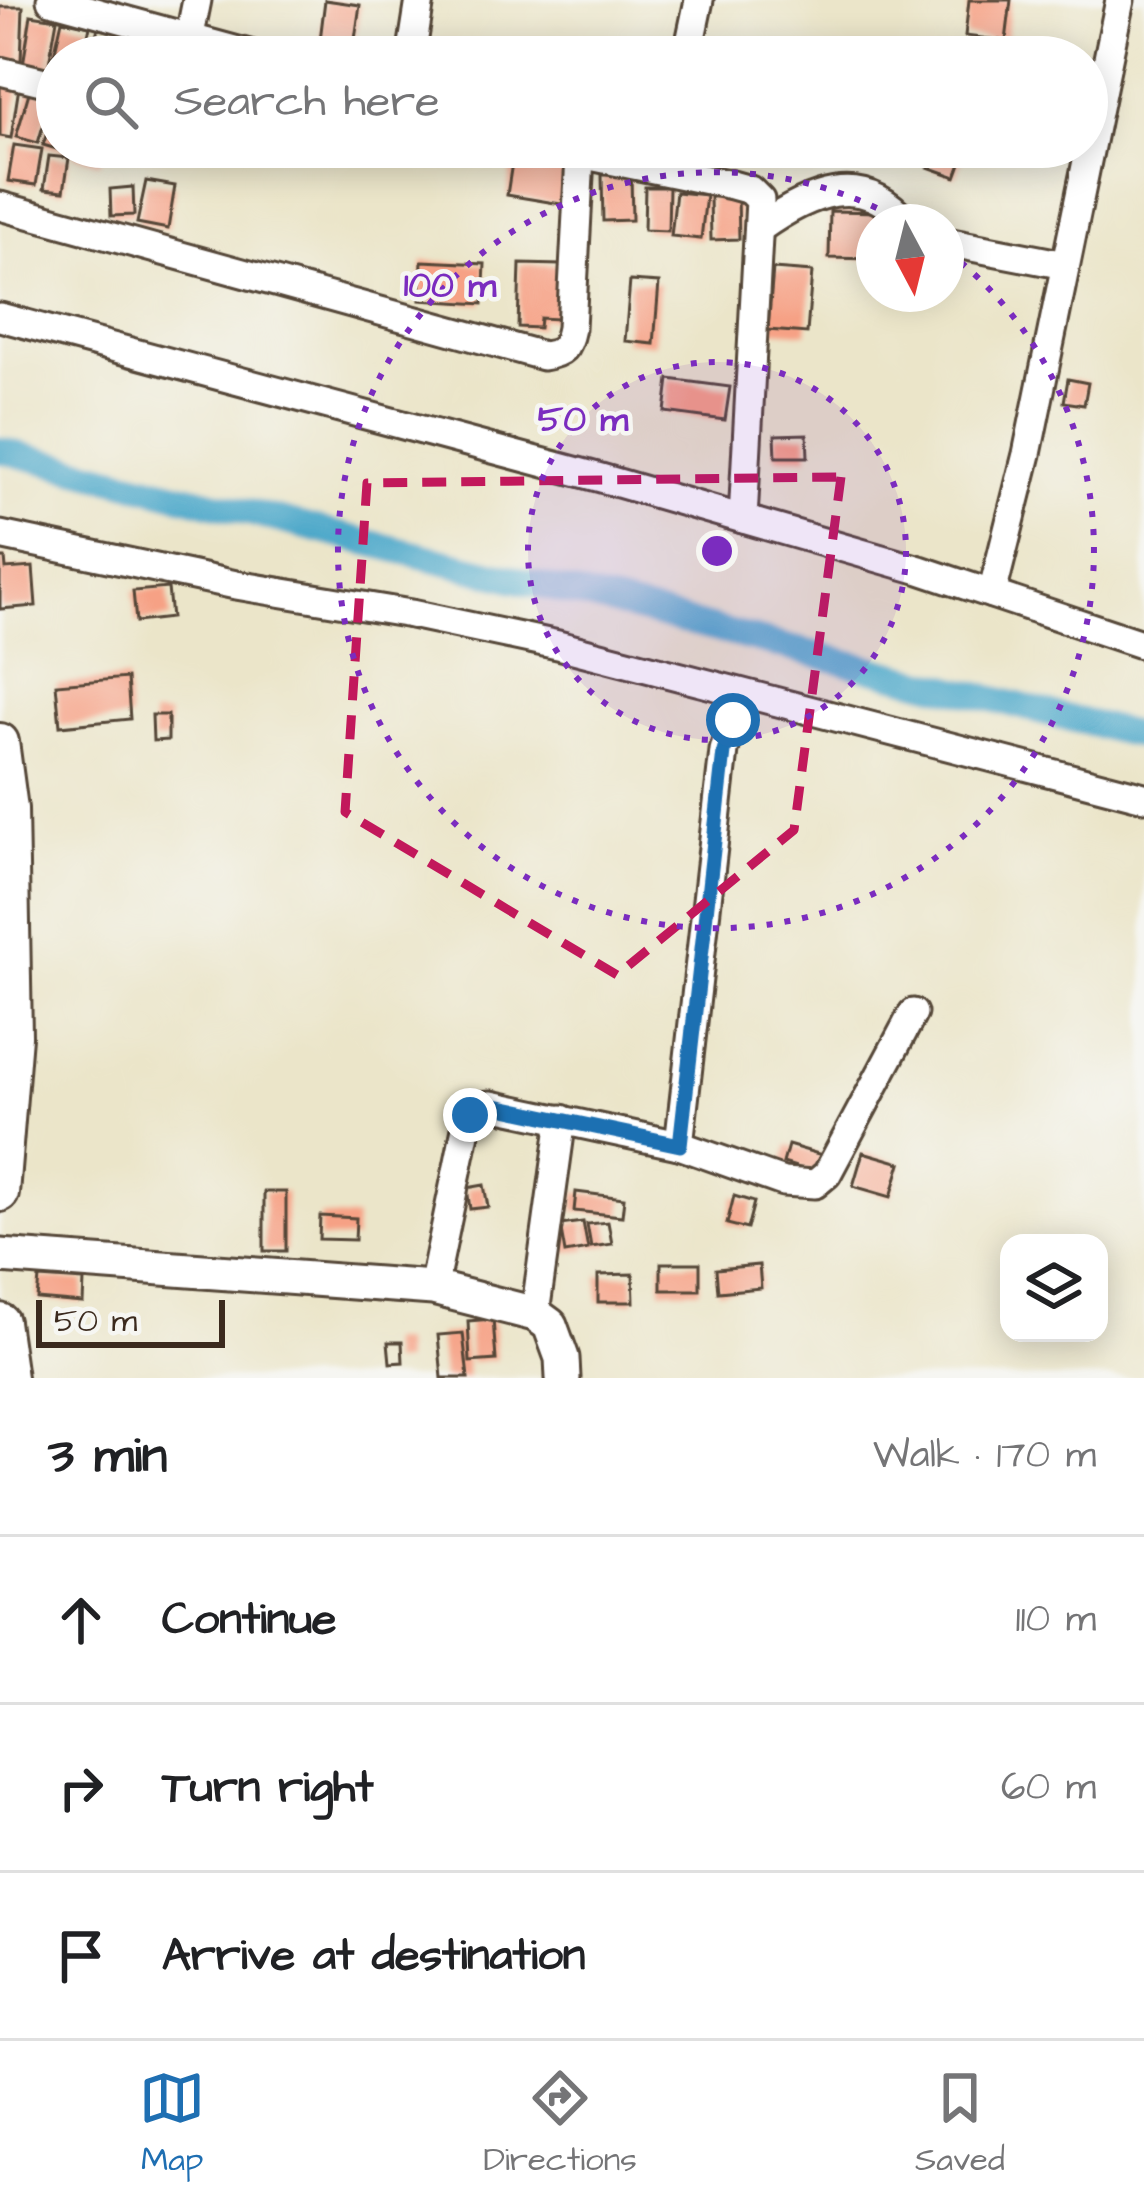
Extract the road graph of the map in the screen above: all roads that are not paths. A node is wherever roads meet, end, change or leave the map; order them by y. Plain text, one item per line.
1 (51, 0) edge
2 (197, 0) edge
3 (420, 0) edge
4 (699, 0) edge
5 (1120, 0) edge
6 (190, 35) junction
7 (193, 36) edge
8 (414, 36) edge
9 (691, 36) edge
10 (1108, 55) edge
11 (0, 71) edge
12 (36, 80) edge
13 (579, 168) edge
14 (696, 168) edge
15 (1084, 168) edge
16 (888, 204) edge
17 (0, 206) edge
18 (760, 228) junction
19 (964, 246) edge
20 (1065, 266) junction
21 (0, 317) edge
22 (743, 519) junction
23 (0, 536) edge
24 (992, 594) junction
25 (1144, 645) edge
26 (739, 693) junction
27 (0, 742) edge
28 (1144, 796) edge
29 (5, 910) edge
30 (914, 1013) dead end
31 (562, 1119) junction
32 (680, 1145) junction
33 (0, 1192) edge
34 (0, 1256) edge
35 (433, 1288) junction
36 (535, 1314) junction
37 (0, 1322) edge
38 (8, 1378) edge
39 (563, 1378) edge

1 - 6 street
2 - 6 street
3 - 8 street
4 - 9 street
5 - 10 street
6 - 7 street
11 - 12 street
13 - 17 street
14 - 18 street
15 - 20 street
16 - 18 street
18 - 22 street
19 - 20 street
20 - 24 street
21 - 22 street
22 - 24 street
23 - 26 street
24 - 25 street
26 - 28 street
26 - 32 street
27 - 29 main road
29 - 33 main road
30 - 32 street
31 - 32 street
31 - 35 street
31 - 36 street
34 - 35 street
35 - 36 street
36 - 39 street
37 - 38 main road

